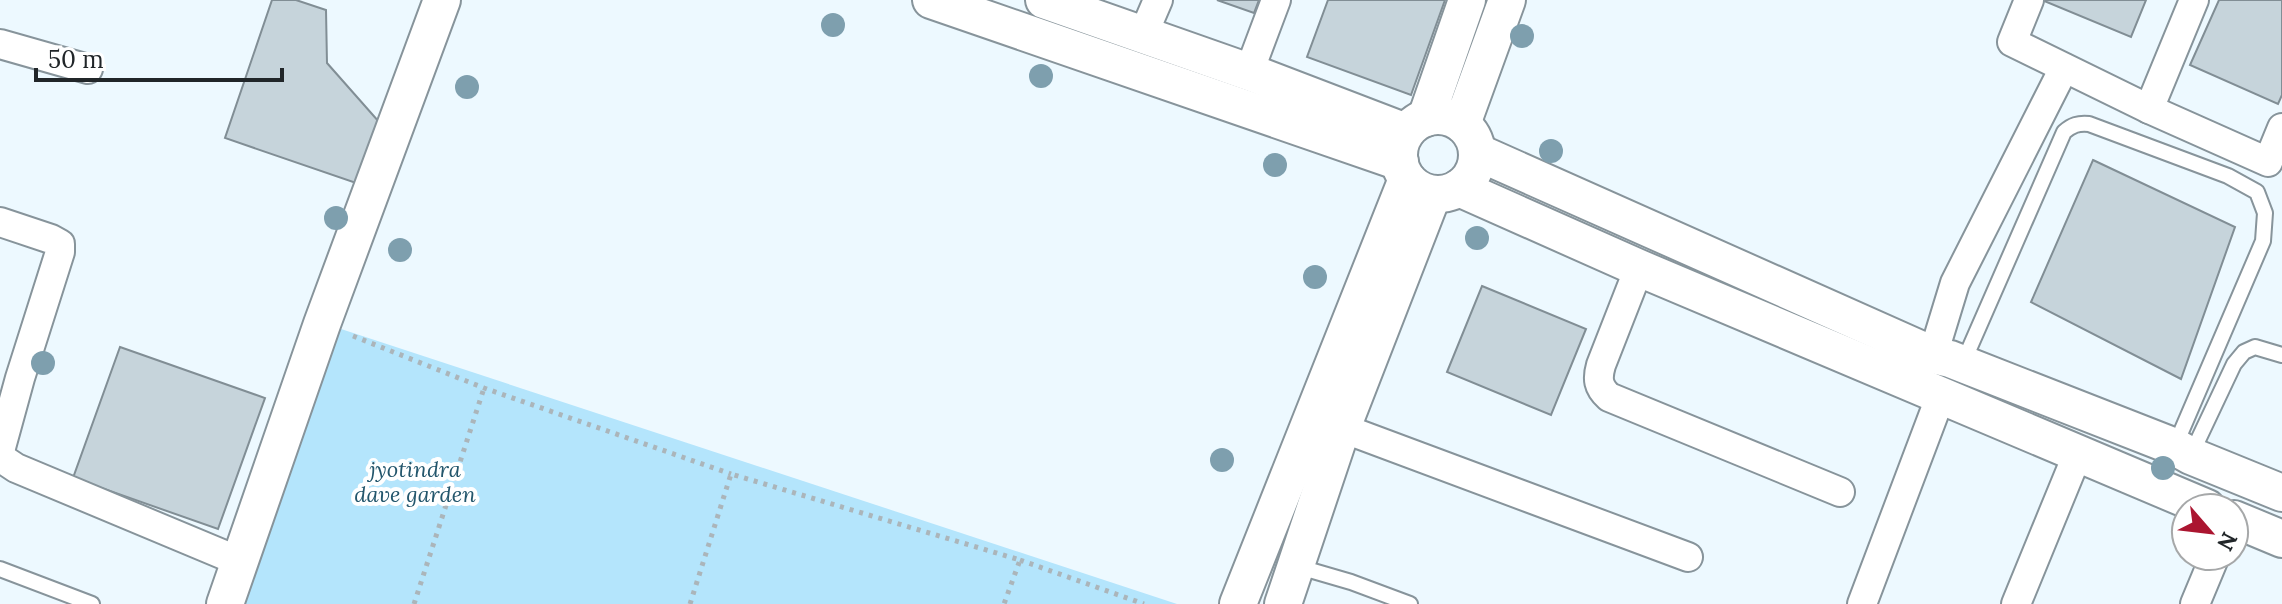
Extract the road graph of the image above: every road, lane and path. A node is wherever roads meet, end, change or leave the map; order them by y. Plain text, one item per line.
1 (442, 0) edge
2 (931, 0) edge
3 (1044, 0) edge
4 (1158, 0) edge
5 (1276, 0) edge
6 (1467, 0) edge
7 (1507, 0) edge
8 (2029, 0) edge
9 (2194, 0) edge
10 (1143, 35) junction
11 (0, 44) edge
12 (2064, 68) junction
13 (88, 69) dead end
14 (1249, 72) junction
15 (2149, 109) junction
16 (2282, 128) edge
17 (1469, 138) junction
18 (1422, 162) junction
19 (0, 222) edge
20 (1639, 268) junction
21 (322, 324) junction
22 (2282, 355) edge
23 (1948, 360) junction
24 (10, 375) edge
25 (484, 388) junction
26 (1941, 395) junction
27 (1342, 428) junction
28 (2183, 451) junction
29 (0, 452) edge
30 (2078, 453) junction
31 (731, 474) junction
32 (1840, 492) dead end
33 (2170, 492) edge
34 (2282, 493) edge
35 (2250, 526) edge
36 (2282, 539) edge
37 (1688, 557) dead end
38 (1020, 560) junction
39 (241, 562) junction
40 (1294, 565) junction
41 (0, 569) edge
42 (2208, 572) edge
43 (92, 604) edge
44 (225, 604) edge
45 (414, 604) edge
46 (690, 604) edge
47 (1004, 604) edge
48 (1144, 604) edge
49 (1238, 604) edge
50 (1283, 604) edge
51 (1410, 604) edge
52 (1862, 604) edge
53 (2016, 604) edge
54 (2195, 604) edge

1 - 21 street
2 - 18 street
3 - 10 street
4 - 10 street
5 - 14 street
6 - 18 street
7 - 17 street
8 - 12 street
9 - 15 street
10 - 14 street
11 - 13 street
12 - 15 street
12 - 23 street
14 - 18 street
15 - 16 street
17 - 18 street
17 - 18 street
17 - 23 street
18 - 20 street
18 - 27 street
18 - 49 street
19 - 24 street
20 - 26 street
20 - 32 street
21 - 25 path
21 - 39 street
22 - 28 lane
23 - 28 street
23 - 28 lane
24 - 29 street
25 - 31 path
25 - 45 path
26 - 30 street
26 - 52 street
27 - 37 street
27 - 40 street
28 - 34 street
29 - 39 street
30 - 33 street
30 - 53 street
31 - 38 path
31 - 46 path
35 - 36 street
38 - 47 path
38 - 48 path
39 - 44 street
40 - 50 street
40 - 51 lane
41 - 43 lane
42 - 54 street

